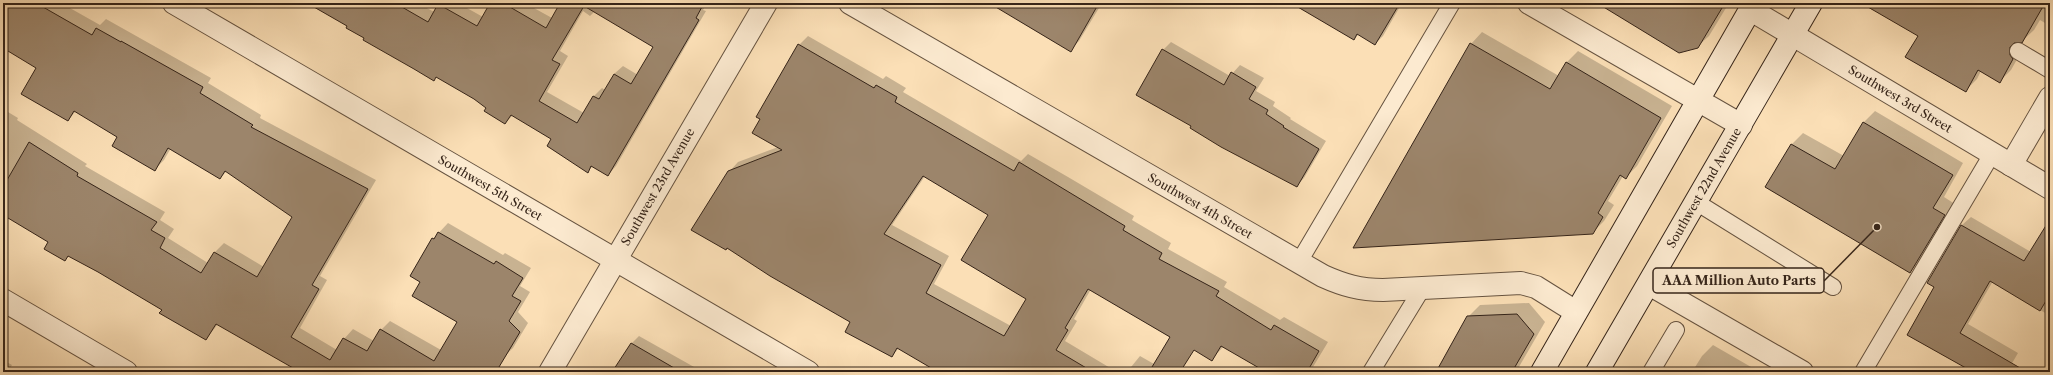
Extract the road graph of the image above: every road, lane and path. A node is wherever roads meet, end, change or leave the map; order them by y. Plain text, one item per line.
1 (174, 3) edge
2 (766, 3) edge
3 (850, 3) edge
4 (1452, 3) edge
5 (1529, 3) edge
6 (1811, 3) edge
7 (1752, 6) edge
8 (1792, 35) junction
9 (2018, 51) dead end
10 (2050, 70) edge
11 (2050, 98) edge
12 (1698, 102) junction
13 (1740, 125) junction
14 (1992, 154) junction
15 (2011, 165) junction
16 (2050, 188) edge
17 (1696, 202) junction
18 (615, 260) junction
19 (1299, 262) junction
20 (1649, 284) junction
21 (1423, 287) junction
22 (1833, 288) dead end
23 (3, 300) edge
24 (1576, 312) junction
25 (1676, 330) dead end
26 (126, 372) edge
27 (550, 372) edge
28 (808, 372) edge
29 (1371, 372) edge
30 (1542, 372) edge
31 (1597, 372) edge
32 (1651, 372) edge
33 (1802, 372) edge
34 (1863, 372) edge

1 - 18 street, Southwest 5th Street
2 - 18 street, Southwest 23rd Avenue
3 - 19 street, Southwest 4th Street
4 - 19 lane
5 - 12 street
6 - 8 street, Southwest 22nd Avenue
7 - 8 street, Southwest 3rd Street
7 - 12 street
8 - 13 street, Southwest 22nd Avenue
8 - 14 street, Southwest 3rd Street
9 - 10 lane
11 - 15 street
12 - 13 street
12 - 24 street
13 - 17 street, Southwest 22nd Avenue
14 - 15 street, Southwest 3rd Street
14 - 34 lane
15 - 16 street, Southwest 3rd Street
17 - 20 street, Southwest 22nd Avenue
17 - 22 lane
18 - 27 street, Southwest 23rd Avenue
18 - 28 street, Southwest 5th Street
19 - 21 street, Southwest 4th Street
20 - 31 street, Southwest 22nd Avenue
20 - 33 street
21 - 24 street, Southwest 4th Street
21 - 29 lane
23 - 26 street
24 - 30 street
25 - 32 lane

